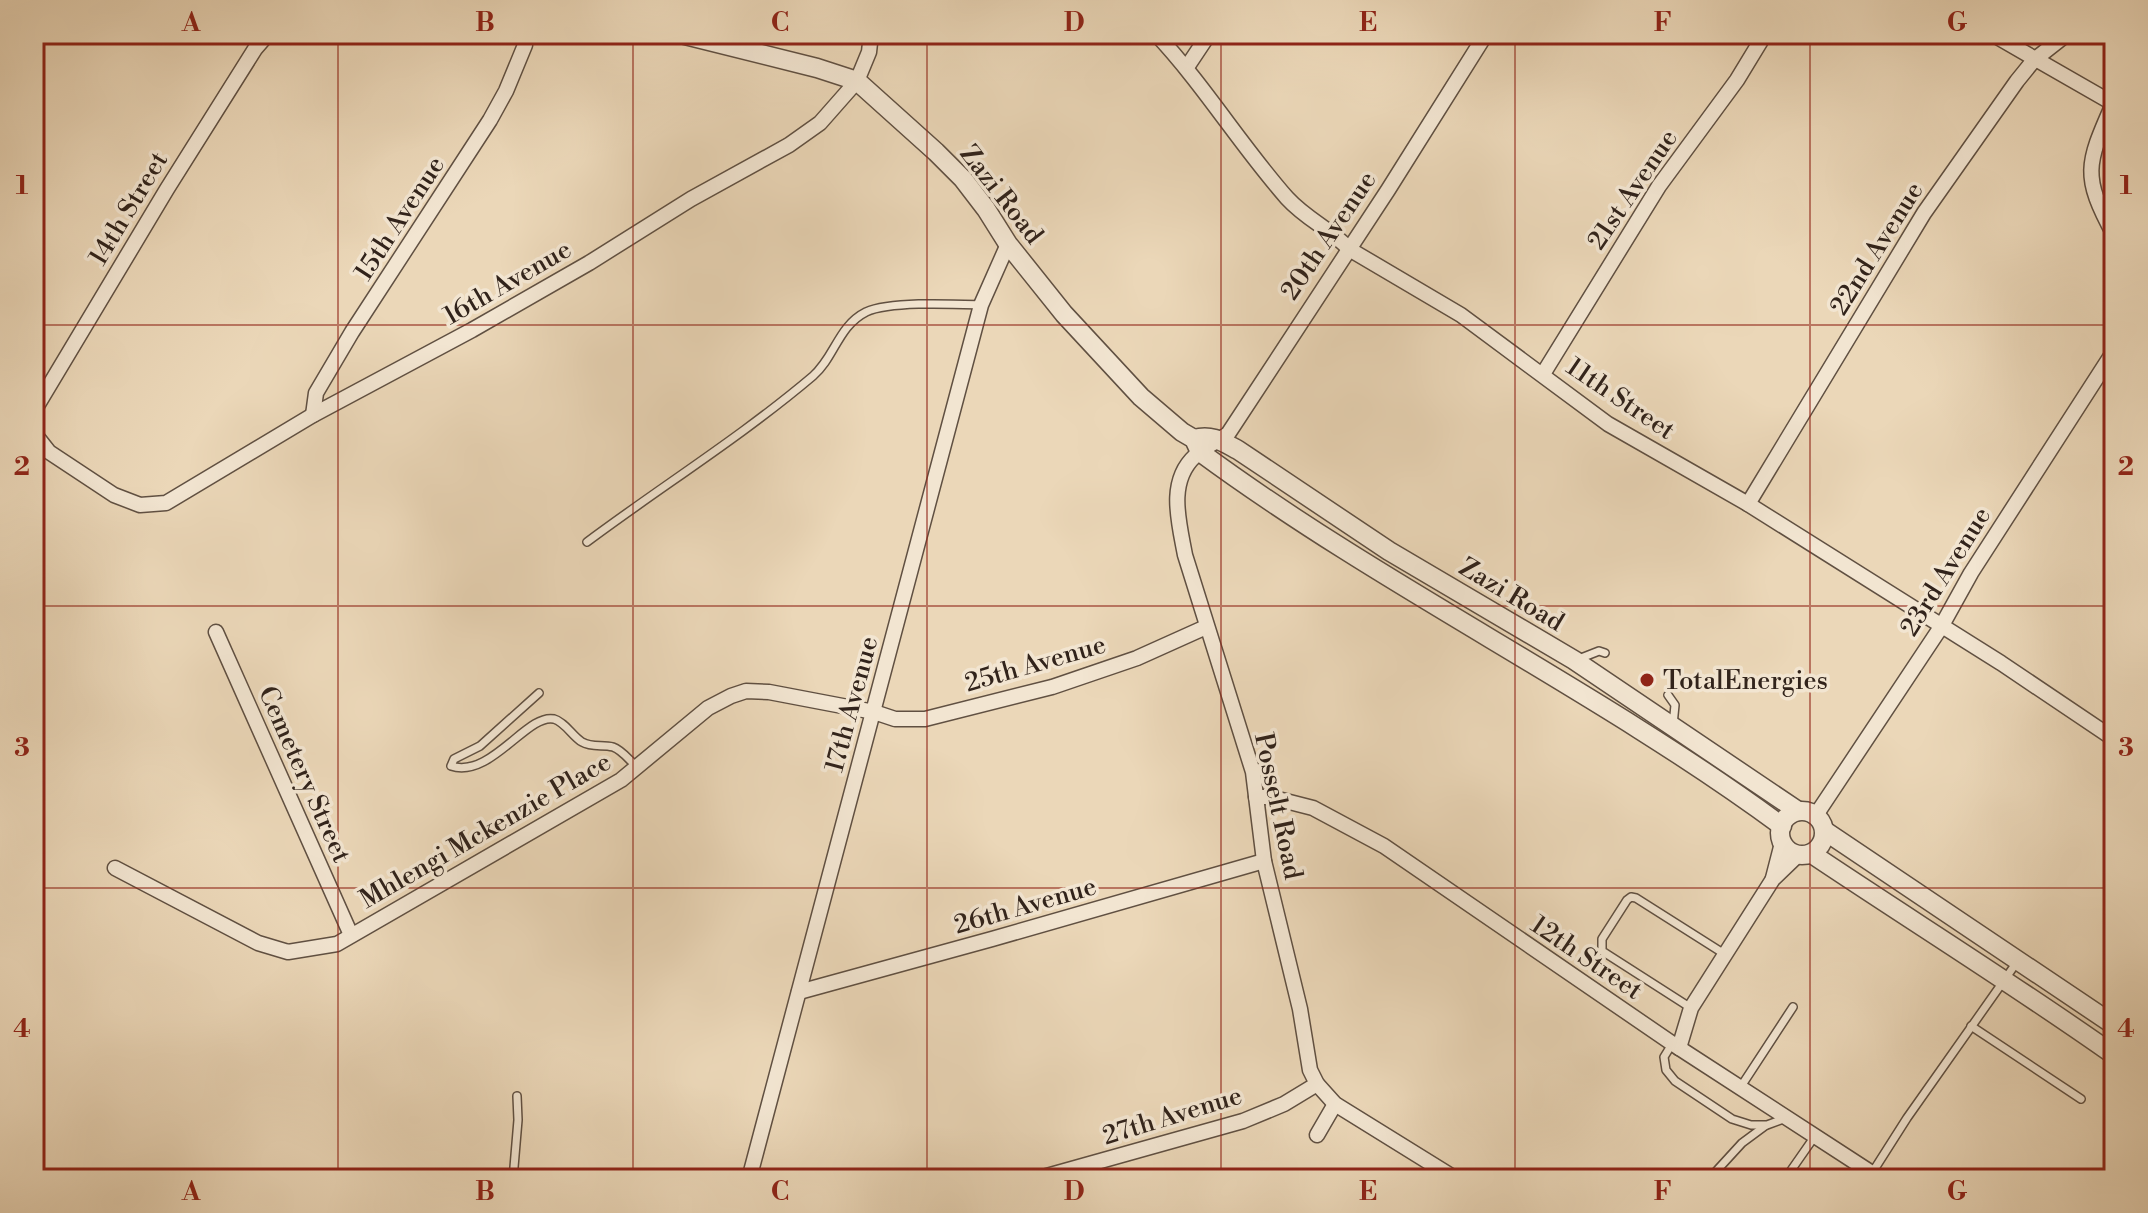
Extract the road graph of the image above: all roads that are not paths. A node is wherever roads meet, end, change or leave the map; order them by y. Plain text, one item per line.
1 (268, 34) edge
2 (681, 34) edge
3 (871, 34) edge
4 (1156, 34) edge
5 (1209, 34) edge
6 (1486, 34) edge
7 (1765, 34) edge
8 (1992, 34) edge
9 (2067, 34) edge
10 (525, 45) dead end
11 (2034, 60) junction
12 (1187, 67) junction
13 (857, 81) junction
14 (2113, 104) edge
15 (2114, 235) edge
16 (1008, 244) junction
17 (1349, 249) junction
18 (981, 305) junction
19 (2114, 351) edge
20 (1543, 374) junction
21 (34, 411) edge
22 (313, 415) junction
23 (34, 433) edge
24 (1220, 440) junction
25 (1197, 446) junction
26 (1748, 504) junction
27 (587, 542) dead end
28 (1206, 627) junction
29 (1941, 627) junction
30 (216, 632) dead end
31 (1605, 653) dead end
32 (1574, 660) junction
33 (539, 693) dead end
34 (1668, 695) dead end
35 (874, 712) junction
36 (1673, 727) junction
37 (2114, 739) edge
38 (638, 768) junction
39 (1256, 797) junction
40 (1813, 819) junction
41 (1782, 834) junction
42 (1805, 854) junction
43 (1264, 861) junction
44 (115, 868) dead end
45 (1773, 879) junction
46 (351, 935) junction
47 (1726, 955) junction
48 (2018, 961) junction
49 (2005, 979) junction
50 (799, 992) junction
51 (1793, 1007) dead end
52 (1691, 1008) junction
53 (2114, 1025) edge
54 (1971, 1026) junction
55 (1676, 1046) junction
56 (2114, 1055) edge
57 (1317, 1084) junction
58 (1740, 1088) junction
59 (517, 1096) dead end
60 (2081, 1099) dead end
61 (1335, 1104) junction
62 (1788, 1117) junction
63 (1767, 1125) junction
64 (1317, 1135) dead end
65 (1815, 1136) junction
66 (1877, 1176) edge
67 (513, 1179) edge
68 (749, 1179) edge
69 (1036, 1179) edge
70 (1456, 1179) edge
71 (1709, 1179) edge
72 (1785, 1179) edge

1 - 21 street, 14th Street
2 - 13 street, Zazi Road
3 - 13 street
4 - 12 street, 11th Street
5 - 12 street
6 - 17 street, 20th Avenue
7 - 20 street, 21st Avenue
8 - 11 street
9 - 11 street, 22nd Avenue
10 - 22 street, 15th Avenue
11 - 14 street
11 - 26 street, 22nd Avenue
12 - 17 street, 11th Street
13 - 16 street, Zazi Road
13 - 22 street, 16th Avenue
14 - 15 street
16 - 18 street, 17th Avenue
16 - 25 street, Zazi Road
17 - 20 street, 11th Street
17 - 24 street, 20th Avenue
18 - 27 lane
18 - 35 street, 17th Avenue
19 - 29 street, 23rd Avenue
20 - 26 street, 11th Street
22 - 23 street, 16th Avenue
24 - 25 street
24 - 32 street, Zazi Road
25 - 28 street, Posselt Road
25 - 41 street, Zazi Road
26 - 29 street, 11th Street
28 - 35 street, 25th Avenue
28 - 39 street, Posselt Road
29 - 37 street, 11th Street
29 - 40 street, 23rd Avenue
30 - 46 street, Cemetery Street
31 - 32 lane
32 - 36 street, Zazi Road
33 - 38 lane
34 - 36 lane
35 - 38 street, Mhlengi Mckenzie Place
35 - 50 street, 17th Avenue
36 - 40 street, Zazi Road
38 - 46 street, Mhlengi Mckenzie Place
39 - 43 street, Posselt Road
39 - 55 street, 12th Street
40 - 41 street
40 - 42 street
40 - 48 street, Zazi Road
41 - 42 street
41 - 45 street
42 - 45 street
42 - 49 street
43 - 50 street, 26th Avenue
43 - 57 street, Posselt Road
44 - 46 street, Mhlengi Mckenzie Place
45 - 47 street
47 - 52 street
47 - 52 lane
48 - 49 lane
48 - 53 street, Zazi Road
49 - 54 lane
49 - 56 street
50 - 68 street, 17th Avenue
51 - 58 lane
52 - 55 street
54 - 60 lane
54 - 66 lane
55 - 58 street, 12th Street
55 - 63 lane
57 - 61 street
57 - 69 street, 27th Avenue
58 - 62 street, 12th Street
59 - 67 lane
61 - 64 street
61 - 70 street
62 - 63 lane
62 - 65 street, 12th Street
63 - 71 lane
65 - 66 street, 12th Street
65 - 72 lane

